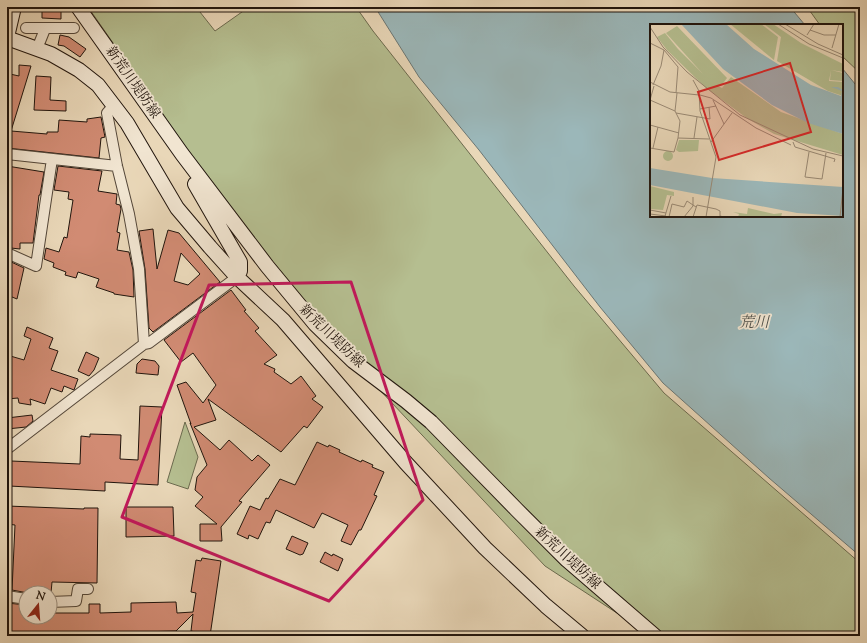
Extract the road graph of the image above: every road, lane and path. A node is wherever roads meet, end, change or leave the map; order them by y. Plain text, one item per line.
1 (14, 7) edge
2 (78, 7) edge
3 (26, 28) dead end
4 (74, 28) dead end
5 (44, 29) junction
6 (7, 37) edge
7 (37, 49) junction
8 (114, 105) junction
9 (7, 154) edge
10 (182, 154) junction
11 (52, 159) junction
12 (117, 166) junction
13 (7, 253) edge
14 (237, 277) junction
15 (144, 344) junction
16 (7, 449) edge
17 (88, 589) dead end
18 (7, 596) edge
19 (18, 598) edge
20 (58, 602) edge
21 (582, 636) edge
22 (655, 636) edge

1 - 6 main road
2 - 10 main road, 新荒川堤防線
3 - 5 street
4 - 5 street
5 - 7 street
6 - 7 main road, 新荒川堤防線
7 - 8 main road, 新荒川堤防線
8 - 12 street
8 - 14 main road, 新荒川堤防線
9 - 11 street
10 - 14 main road
10 - 22 main road, 新荒川堤防線
11 - 12 street
11 - 13 street
12 - 15 street
14 - 15 street
14 - 21 main road, 新荒川堤防線
15 - 16 street
17 - 20 street
18 - 19 street

